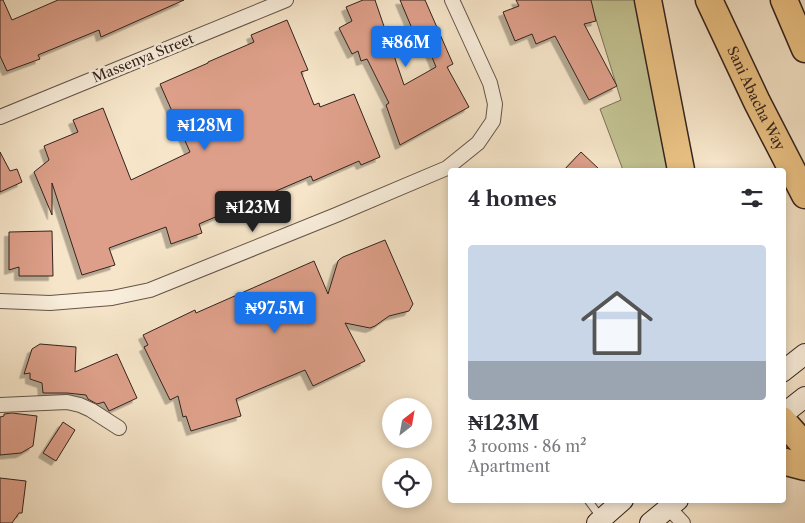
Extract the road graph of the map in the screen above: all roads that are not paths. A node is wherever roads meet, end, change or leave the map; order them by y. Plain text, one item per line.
1 (286, 0) edge
2 (452, 0) edge
3 (648, 0) edge
4 (709, 0) edge
5 (784, 0) edge
6 (805, 48) edge
7 (0, 116) edge
8 (680, 168) edge
9 (805, 195) edge
10 (0, 301) edge
11 (805, 397) edge
12 (0, 405) edge
13 (786, 412) edge
14 (786, 425) edge
15 (119, 428) dead end
16 (805, 446) edge
17 (786, 462) edge
18 (805, 467) edge
19 (590, 503) edge
20 (620, 503) edge
21 (673, 504) edge
22 (599, 521) edge
23 (650, 523) edge
24 (683, 523) edge

1 - 7 street, Massenya Street
2 - 10 street
3 - 8 highway
4 - 9 highway, Sani Abacha Way
5 - 6 highway
11 - 13 main road
12 - 15 street
14 - 16 highway
17 - 18 highway
19 - 22 lane
20 - 22 main road
21 - 23 main road
21 - 24 street

